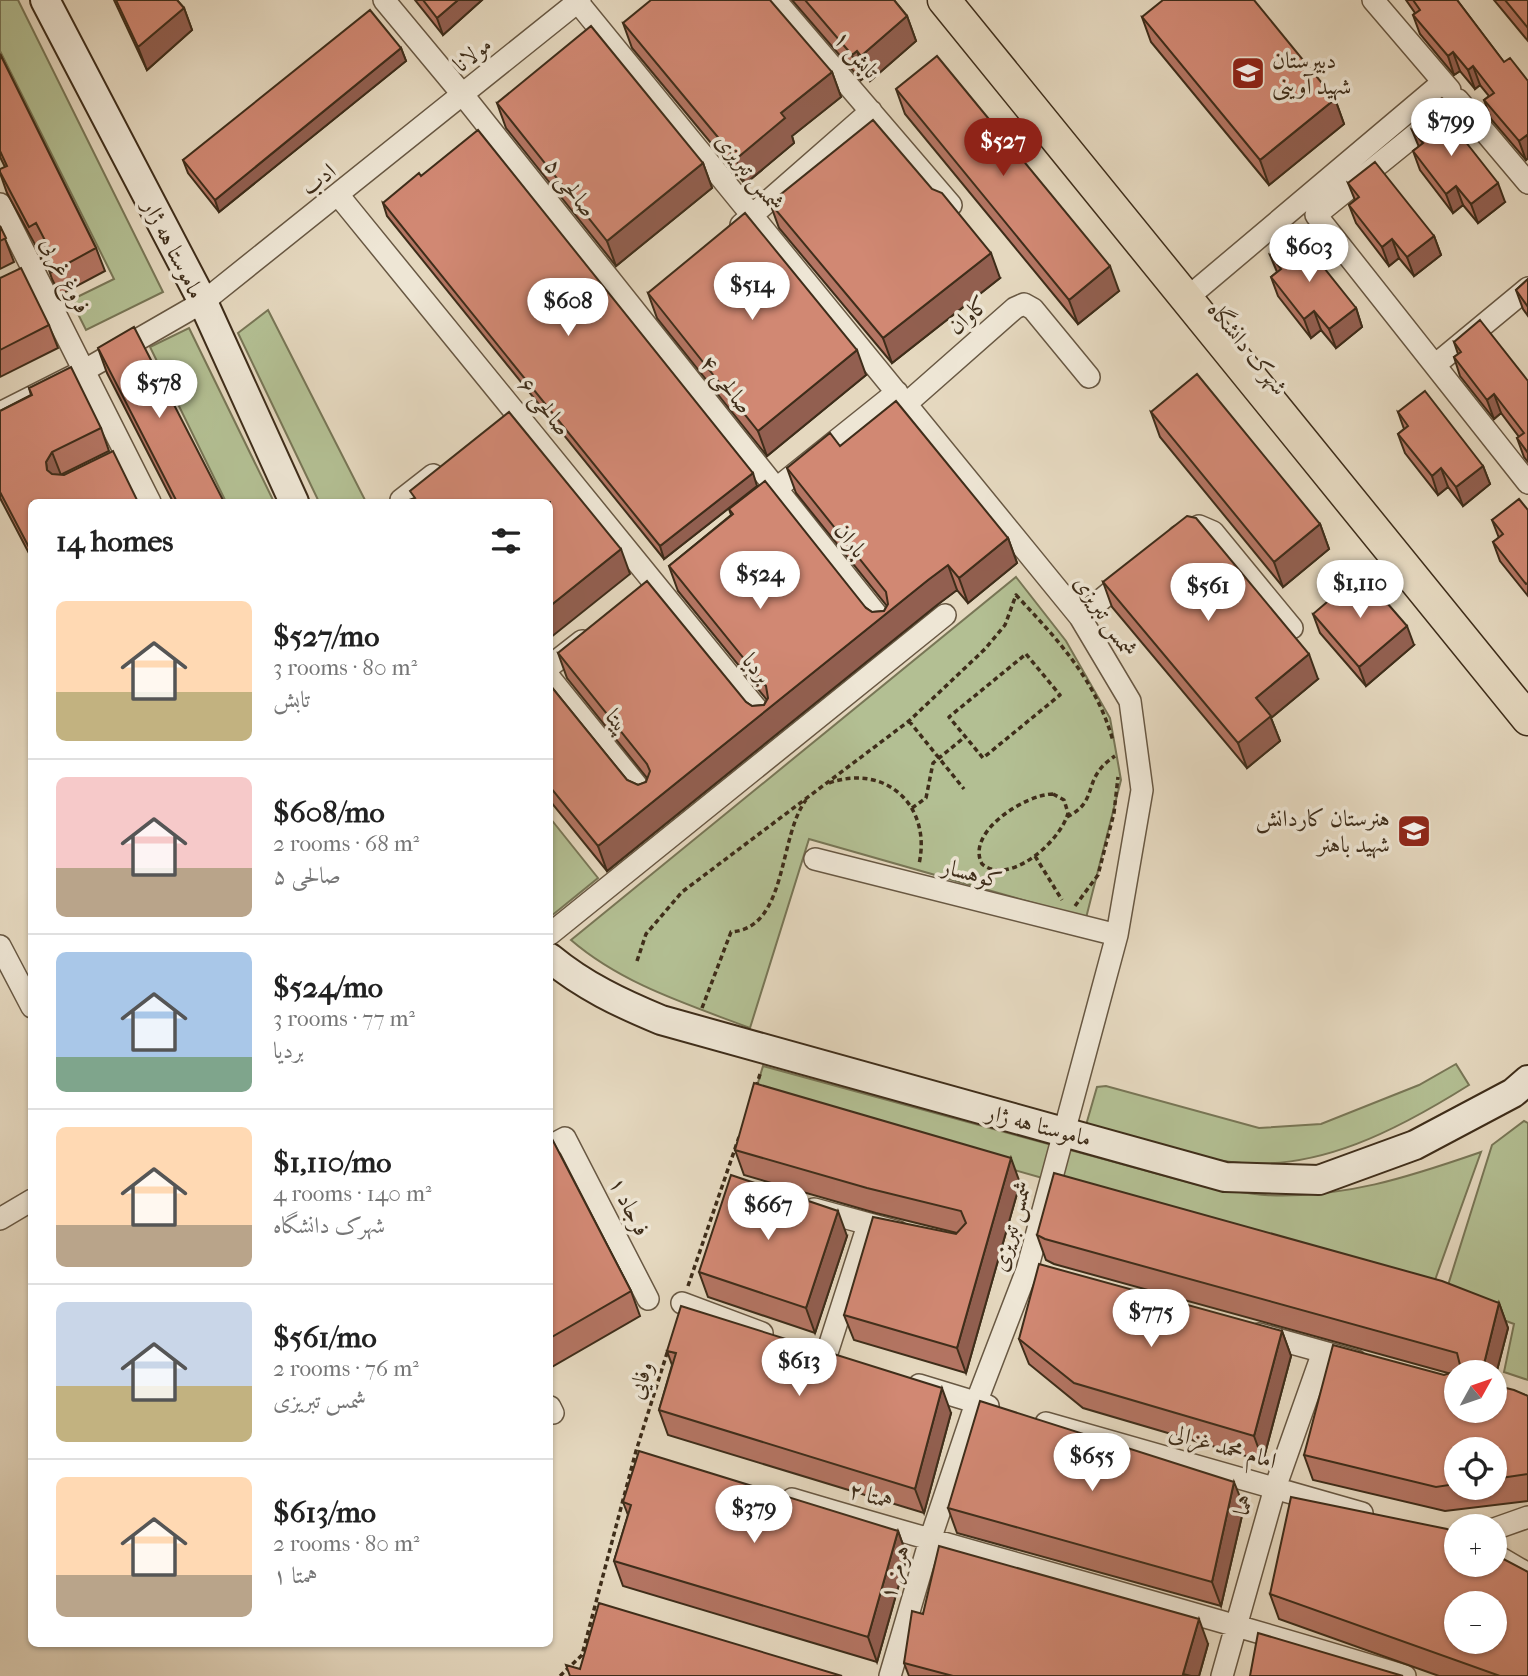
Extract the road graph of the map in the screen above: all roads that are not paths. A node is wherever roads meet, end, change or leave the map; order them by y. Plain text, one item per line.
1 (45, 0) edge
2 (384, 0) edge
3 (775, 0) edge
4 (944, 0) edge
5 (969, 0) edge
6 (1373, 0) edge
7 (578, 1) edge
8 (1443, 82) junction
9 (463, 95) junction
10 (1458, 100) junction
11 (871, 111) junction
12 (1528, 183) edge
13 (339, 196) junction
14 (0, 204) edge
15 (951, 205) edge
16 (752, 215) junction
17 (720, 242) edge
18 (35, 274) junction
19 (12, 285) edge
20 (1199, 288) junction
21 (1528, 288) edge
22 (658, 295) edge
23 (202, 302) junction
24 (637, 313) junction
25 (1435, 365) junction
26 (85, 370) junction
27 (1089, 377) dead end
28 (901, 398) junction
29 (516, 411) junction
30 (0, 413) edge
31 (495, 427) edge
32 (128, 456) junction
33 (453, 459) edge
34 (104, 468) edge
35 (1528, 483) edge
36 (776, 488) junction
37 (149, 499) edge
38 (293, 499) edge
39 (402, 499) edge
40 (746, 512) edge
41 (1165, 547) edge
42 (1144, 565) edge
43 (675, 569) edge
44 (655, 585) junction
45 (634, 601) edge
46 (945, 614) dead end
47 (1080, 617) junction
48 (885, 625) edge
49 (602, 626) edge
50 (1292, 628) dead end
51 (553, 664) edge
52 (553, 682) edge
53 (1528, 695) edge
54 (765, 719) edge
55 (1528, 719) edge
56 (646, 797) edge
57 (815, 859) dead end
58 (553, 932) edge
59 (1117, 935) junction
60 (0, 946) edge
61 (553, 960) edge
62 (28, 999) edge
63 (1528, 1080) edge
64 (1065, 1132) junction
65 (557, 1142) edge
66 (28, 1202) edge
67 (796, 1204) edge
68 (0, 1219) edge
69 (868, 1225) junction
70 (922, 1237) edge
71 (648, 1299) dead end
72 (682, 1303) edge
73 (1242, 1330) edge
74 (787, 1341) edge
75 (1323, 1352) junction
76 (851, 1364) edge
77 (1376, 1366) edge
78 (901, 1379) edge
79 (976, 1403) junction
80 (1002, 1410) edge
81 (1028, 1418) edge
82 (1275, 1488) junction
83 (770, 1492) edge
84 (1378, 1517) edge
85 (1528, 1517) edge
86 (1507, 1524) edge
87 (930, 1540) junction
88 (1507, 1562) edge
89 (1528, 1574) edge
90 (1235, 1624) junction
91 (890, 1676) edge
92 (1222, 1676) edge
93 (1405, 1676) edge

1 - 23 main road, ماموستا هه ژار
2 - 9 street, صالحی ۵
3 - 11 street, تابش ۱
4 - 55 main road
5 - 20 main road, شهرک دانشگاه
6 - 8 street
7 - 9 street, مولانا
7 - 16 street, شمس تبریزی
8 - 10 street
8 - 20 street
9 - 13 street, ادب
9 - 24 street, صالحی ۵
10 - 12 street
10 - 25 street
11 - 15 street, تابش ۱
11 - 16 street
13 - 23 street, ادب
13 - 29 street, صالحی ۶
14 - 18 street, فروغ غربی
16 - 17 street
16 - 28 street, شمس تبریزی
18 - 19 street
18 - 26 street, فروغ غربی
20 - 53 main road, شهرک دانشگاه
21 - 25 street
22 - 24 street
23 - 26 street, ادب
23 - 38 main road, ماموستا هه ژار
24 - 36 street, صالحی ۴
25 - 35 street
26 - 30 street, ادب
26 - 32 street, فروغ غربی
27 - 28 street, کاوان
28 - 36 street
28 - 47 street, شمس تبریزی
29 - 31 street
29 - 44 street, صالحی ۶
32 - 34 street
32 - 37 street, فروغ غربی
33 - 39 street
36 - 40 street
36 - 48 street, باران
41 - 50 street
42 - 47 street
43 - 44 street
44 - 45 street
44 - 54 street, بردیا
46 - 58 street
47 - 59 street, شمس تبریزی
49 - 51 street
52 - 56 street, پیتا
57 - 59 street, کوهسار
59 - 64 street, شمس تبریزی
60 - 62 street
61 - 64 main road, ماموستا هه ژار
63 - 64 main road, ماموستا هه ژار
64 - 79 street, شمس تبریزی
65 - 71 street, فرجاد ۱
66 - 68 street
67 - 69 street
69 - 70 street
69 - 76 street
72 - 74 street
73 - 75 street
75 - 77 street
75 - 82 street, هما
78 - 79 street
79 - 80 street
79 - 87 street, هرمز ۱
81 - 82 street, امام محمد غزالی
82 - 84 street, امام محمد غزالی
82 - 90 street, هما
83 - 87 street, همتا ۲
85 - 86 street
87 - 90 street, همتا ۲
87 - 91 street, هرمز ۱
88 - 89 street
90 - 92 street, هما
90 - 93 street, همتا ۲

